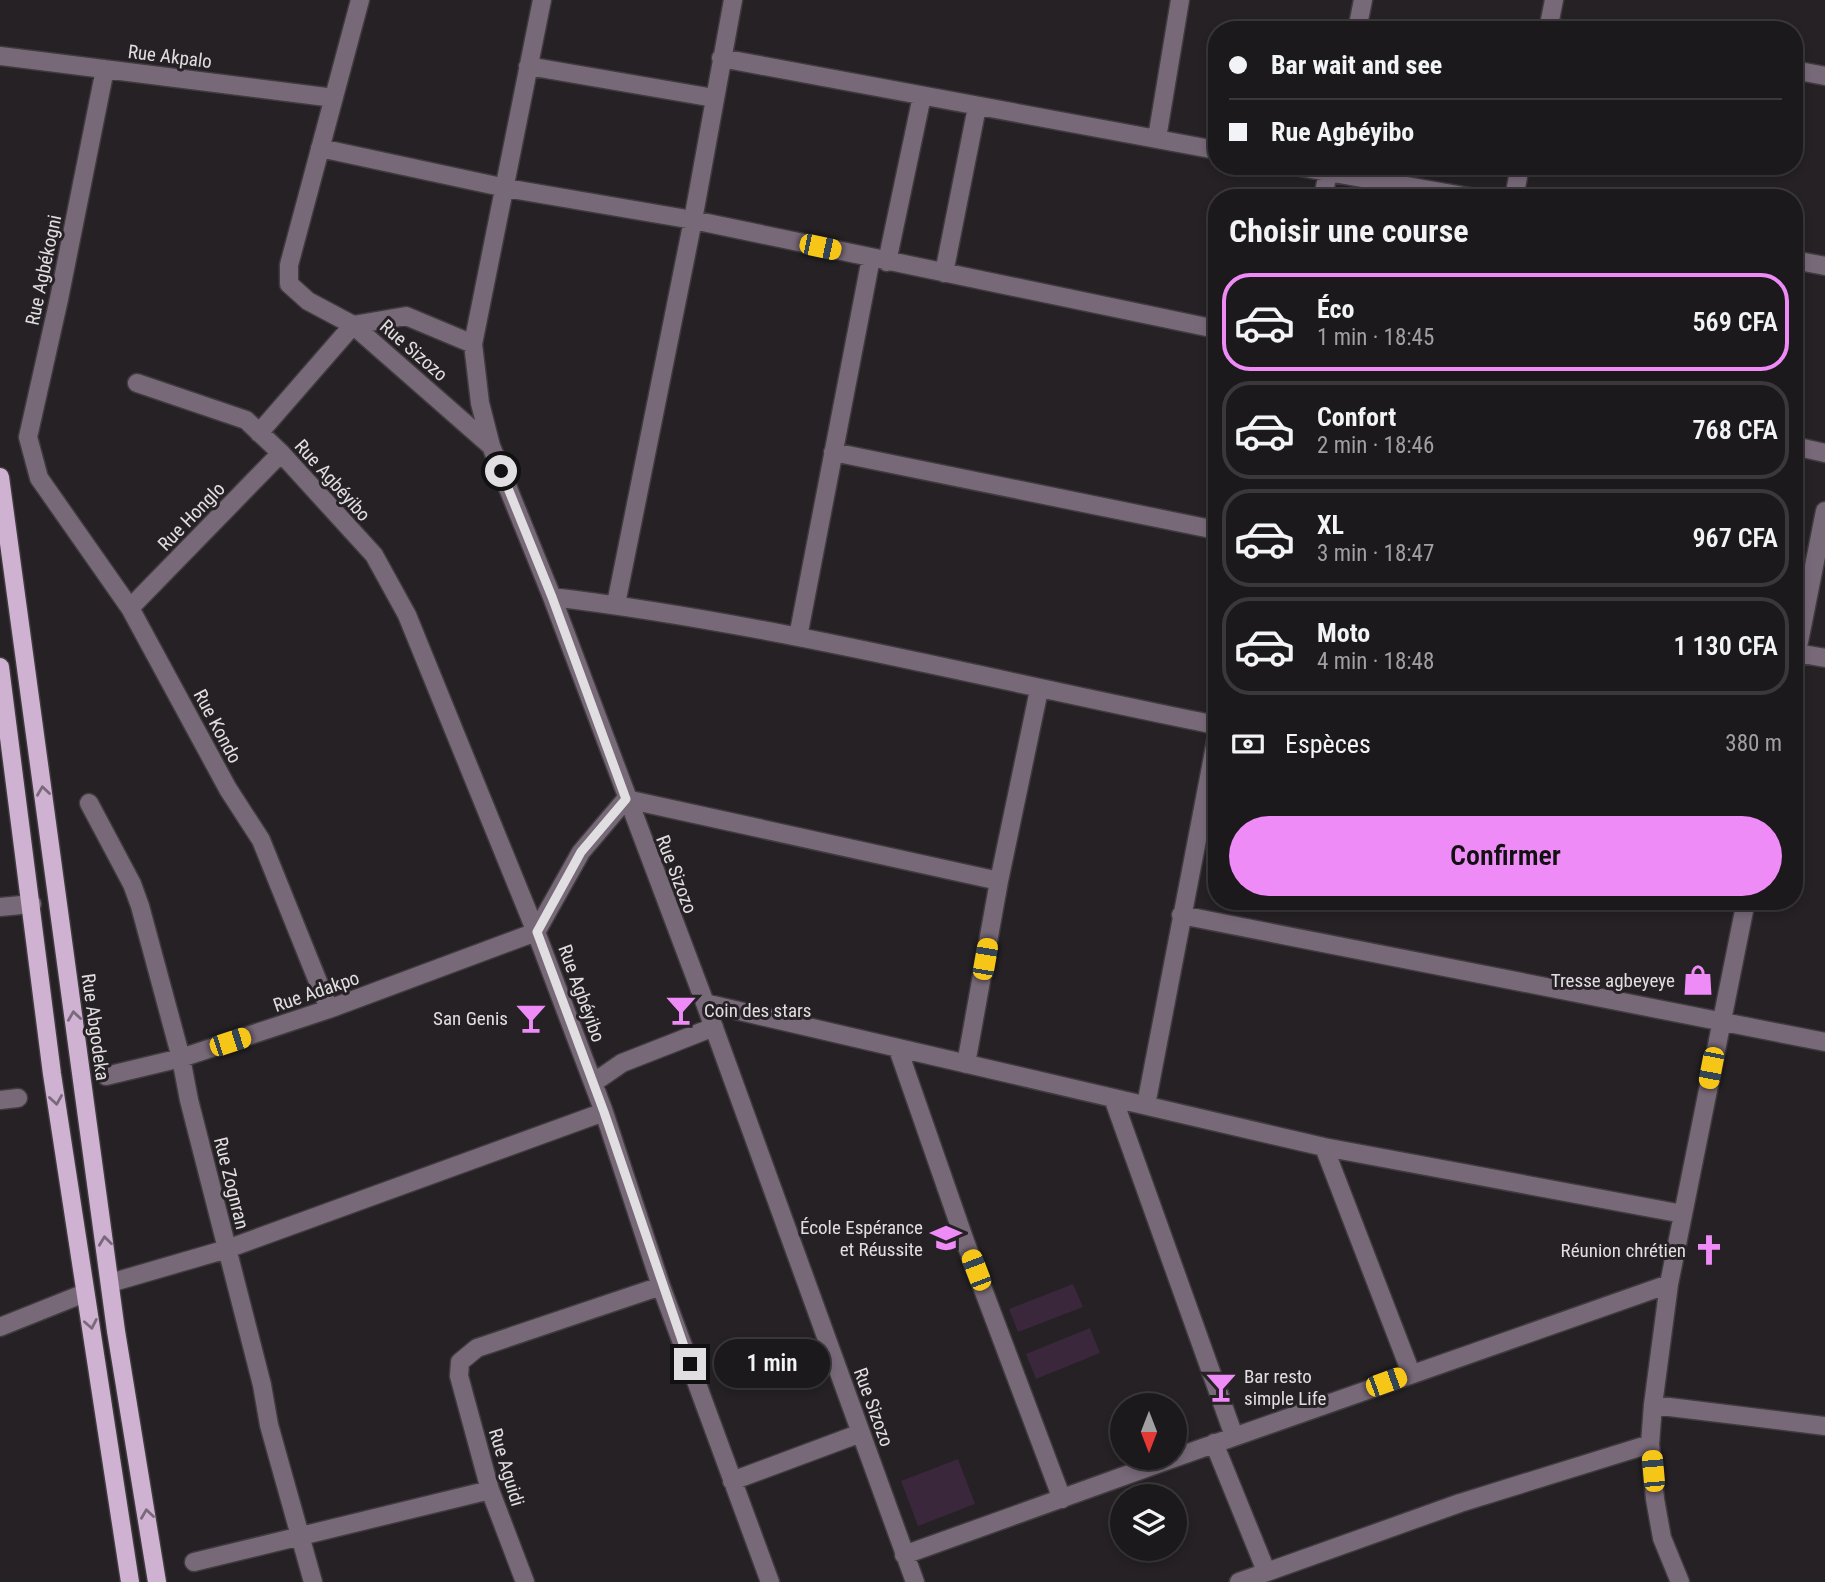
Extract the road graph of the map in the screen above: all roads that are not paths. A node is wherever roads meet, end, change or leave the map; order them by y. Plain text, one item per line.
1 (360, 0) edge
2 (542, 0) edge
3 (733, 0) edge
4 (1180, 0) edge
5 (1363, 0) edge
6 (1554, 0) edge
7 (1359, 21) edge
8 (1550, 21) edge
9 (0, 56) edge
10 (721, 58) junction
11 (528, 66) junction
12 (105, 69) junction
13 (1803, 72) edge
14 (1825, 76) edge
15 (922, 96) junction
16 (334, 98) junction
17 (714, 98) junction
18 (977, 107) junction
19 (1157, 138) junction
20 (320, 148) junction
21 (1208, 148) edge
22 (1354, 175) edge
23 (506, 188) junction
24 (1428, 189) edge
25 (693, 220) junction
26 (879, 260) junction
27 (1803, 262) edge
28 (1825, 266) edge
29 (944, 273) junction
30 (353, 325) junction
31 (1208, 327) edge
32 (473, 344) junction
33 (137, 383) dead end
34 (259, 433) junction
35 (491, 446) junction
36 (1803, 448) edge
37 (834, 452) junction
38 (281, 453) junction
39 (1825, 453) edge
40 (0, 477) edge
41 (39, 478) joint
42 (1825, 511) edge
43 (1208, 528) edge
44 (552, 597) junction
45 (616, 604) junction
46 (130, 608) junction
47 (1803, 620) edge
48 (798, 637) junction
49 (1825, 658) edge
50 (1803, 659) edge
51 (0, 667) edge
52 (1039, 690) junction
53 (1208, 723) edge
54 (1208, 781) edge
55 (626, 799) junction
56 (89, 803) dead end
57 (999, 881) junction
58 (32, 904) junction
59 (0, 907) edge
60 (1744, 910) edge
61 (1181, 915) junction
62 (537, 932) junction
63 (705, 1003) junction
64 (329, 1009) junction
65 (1721, 1020) junction
66 (714, 1027) junction
67 (1825, 1042) edge
68 (898, 1049) junction
69 (181, 1058) junction
70 (966, 1064) junction
71 (106, 1076) dead end
72 (593, 1083) junction
73 (1113, 1098) junction
74 (1146, 1105) junction
75 (604, 1112) junction
76 (1324, 1147) junction
77 (1683, 1214) junction
78 (227, 1249) junction
79 (110, 1283) junction
80 (1669, 1284) junction
81 (661, 1286) junction
82 (85, 1293) junction
83 (0, 1327) edge
84 (1411, 1373) junction
85 (1653, 1405) junction
86 (1825, 1426) edge
87 (861, 1433) junction
88 (1234, 1436) junction
89 (1214, 1443) junction
90 (1650, 1444) junction
91 (1187, 1453) edge
92 (1141, 1470) edge
93 (732, 1481) junction
94 (490, 1490) junction
95 (1062, 1499) junction
96 (300, 1535) junction
97 (904, 1555) junction
98 (194, 1562) dead end
99 (1266, 1571) junction
100 (130, 1582) edge
101 (157, 1582) edge
102 (313, 1582) edge
103 (524, 1582) edge
104 (770, 1582) edge
105 (915, 1582) edge
106 (1239, 1582) edge
107 (1680, 1582) edge

1 - 16 street
2 - 11 street
3 - 10 street
4 - 19 street
5 - 7 street
6 - 8 street
9 - 12 street, Rue Akpalo
10 - 15 street
10 - 17 street
11 - 17 street
11 - 23 street
12 - 16 street, Rue Akpalo
12 - 41 street, Rue Agbékogni
13 - 14 street
15 - 18 street
15 - 26 street
16 - 20 street
17 - 25 street
18 - 19 street
18 - 29 street
19 - 21 street
20 - 23 street
20 - 30 street, Rue Sizozo
22 - 24 street
23 - 25 street
23 - 32 street
25 - 26 street
25 - 45 street
26 - 29 street
26 - 37 street
27 - 28 street
29 - 31 street
30 - 32 street
30 - 34 street
30 - 35 street, Rue Sizozo
32 - 35 street
33 - 34 street, Rue Agbéyibo
34 - 38 street, Rue Agbéyibo
35 - 44 street, Rue Sizozo
36 - 39 street
37 - 43 street
37 - 48 street
38 - 46 street, Rue Honglo
38 - 62 street, Rue Agbéyibo
79 -> 40 main road, Rue Abgodeka
41 - 46 street, Rue Kondo
42 - 47 street
44 - 45 street
44 - 55 street, Rue Sizozo
45 - 48 street
46 - 64 street, Rue Kondo
48 - 52 street
49 - 50 street
51 - 58 main road
52 - 53 street
52 - 57 street
54 - 61 street
55 - 57 street
55 - 62 street
55 - 63 street, Rue Sizozo
56 - 69 street, Rue Zognran
57 - 70 street
58 - 59 street
58 -> 82 main road
60 - 65 street
61 - 65 street
61 - 74 street
62 - 64 street, Rue Adakpo
62 - 72 street, Rue Agbéyibo
63 - 66 street, Rue Sizozo
63 - 68 street
64 - 69 street, Rue Adakpo
65 - 67 street
65 - 77 street
66 - 72 street
66 - 87 street, Rue Sizozo
68 - 70 street
68 - 95 street
69 - 71 street, Rue Adakpo
69 - 78 street, Rue Zognran
70 - 73 street
72 - 75 street, Rue Agbéyibo
73 - 74 street
73 - 88 street
74 - 76 street
75 - 78 street
75 - 81 street, Rue Agbéyibo
76 - 77 street
76 - 84 street
77 - 80 street
78 - 79 street
78 - 96 street, Rue Zognran
79 - 82 main road
101 -> 79 main road, Rue Abgodeka
80 - 84 street
80 - 85 street
81 - 93 street, Rue Agbéyibo
81 - 94 street, Rue Aguidi
82 - 83 street
82 -> 100 main road
84 - 88 street
85 - 86 street
85 - 90 street
87 - 93 street
87 - 97 street, Rue Sizozo
88 - 89 street
89 - 91 street
89 - 99 street
90 - 99 street
90 - 107 street
92 - 95 street
93 - 104 street, Rue Agbéyibo
94 - 96 street
94 - 103 street, Rue Aguidi
95 - 97 street
96 - 98 street
96 - 102 street, Rue Zognran
97 - 105 street, Rue Sizozo
99 - 106 street

